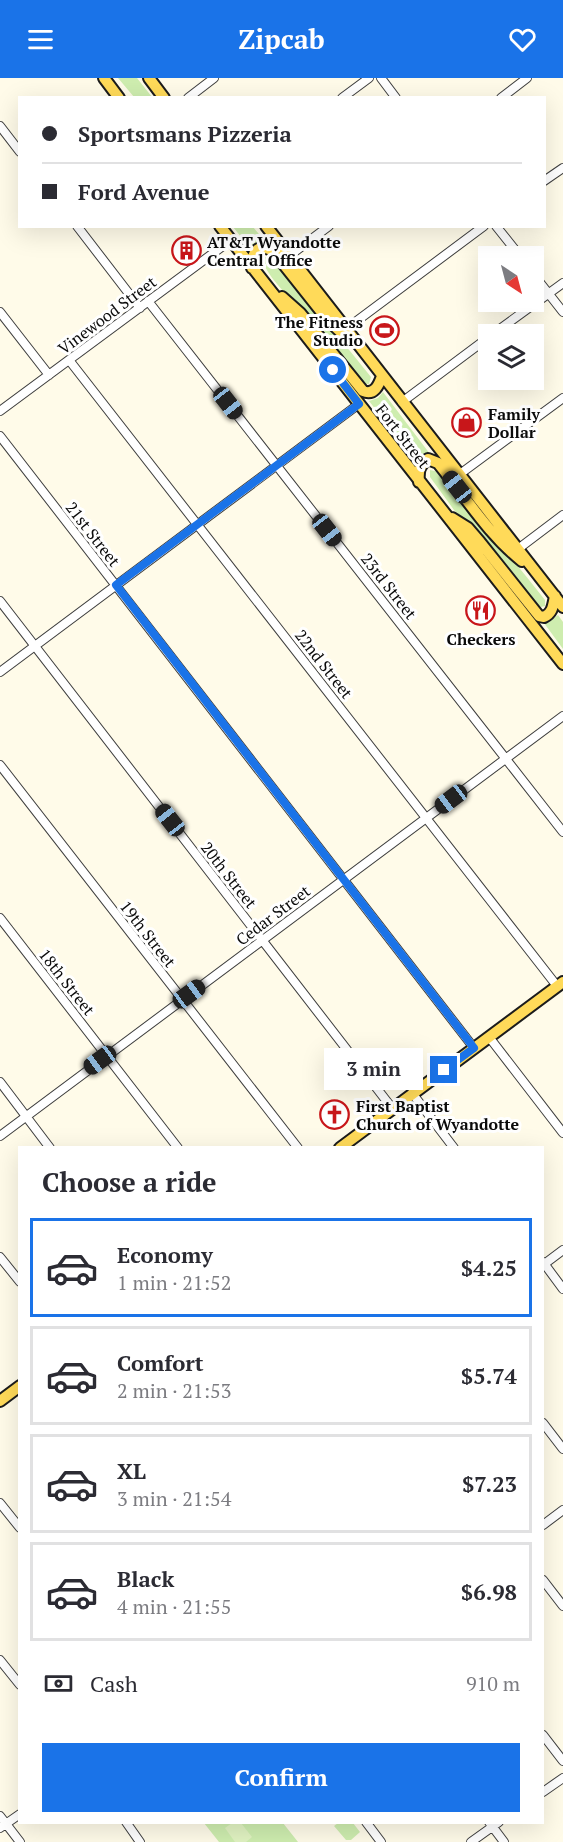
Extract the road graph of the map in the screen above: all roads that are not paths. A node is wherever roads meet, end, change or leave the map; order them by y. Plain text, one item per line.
1 (104, 78) edge
2 (149, 78) edge
3 (214, 78) edge
4 (369, 78) edge
5 (381, 78) edge
6 (527, 78) edge
7 (118, 96) edge
8 (162, 96) edge
9 (191, 96) edge
10 (345, 96) edge
11 (394, 96) edge
12 (504, 96) edge
13 (0, 126) edge
14 (18, 149) edge
15 (563, 168) edge
16 (546, 181) edge
17 (79, 228) edge
18 (222, 228) edge
19 (268, 228) edge
20 (326, 228) edge
21 (481, 228) edge
22 (498, 228) edge
23 (231, 240) junction
24 (512, 246) edge
25 (289, 256) junction
26 (252, 268) junction
27 (264, 282) junction
28 (563, 283) edge
29 (544, 288) edge
30 (548, 293) junction
31 (148, 301) junction
32 (140, 308) junction
33 (0, 312) edge
34 (563, 312) edge
35 (507, 324) edge
36 (346, 329) junction
37 (359, 346) junction
38 (478, 346) edge
39 (69, 360) junction
40 (49, 375) junction
41 (382, 376) junction
42 (563, 398) edge
43 (402, 402) junction
44 (359, 404) junction
45 (0, 411) edge
46 (0, 436) edge
47 (277, 466) junction
48 (460, 474) junction
49 (419, 482) junction
50 (444, 513) junction
51 (563, 515) edge
52 (197, 525) junction
53 (518, 549) junction
54 (536, 572) junction
55 (116, 585) junction
56 (555, 596) junction
57 (0, 601) edge
58 (563, 606) edge
59 (35, 646) junction
60 (563, 664) edge
61 (0, 672) edge
62 (563, 716) edge
63 (506, 758) junction
64 (0, 765) edge
65 (426, 817) junction
66 (563, 832) edge
67 (344, 879) junction
68 (0, 918) edge
69 (262, 939) junction
70 (560, 984) edge
71 (182, 999) junction
72 (489, 1036) junction
73 (474, 1048) junction
74 (106, 1055) junction
75 (0, 1082) edge
76 (412, 1094) junction
77 (392, 1108) junction
78 (26, 1116) junction
79 (563, 1133) edge
80 (0, 1136) edge
81 (49, 1146) edge
82 (176, 1146) edge
83 (295, 1146) edge
84 (343, 1146) edge
85 (452, 1146) edge
86 (563, 1250) edge
87 (2, 1262) edge
88 (544, 1263) edge
89 (544, 1265) edge
90 (18, 1280) edge
91 (563, 1289) edge
92 (18, 1388) edge
93 (0, 1401) edge
94 (544, 1424) edge
95 (563, 1449) edge
96 (0, 1503) edge
97 (563, 1510) edge
98 (544, 1524) edge
99 (18, 1526) edge
100 (544, 1581) edge
101 (563, 1606) edge
102 (0, 1660) edge
103 (18, 1682) edge
104 (544, 1736) edge
105 (563, 1761) edge
106 (563, 1778) edge
107 (544, 1791) edge
108 (18, 1815) edge
109 (0, 1816) edge
110 (127, 1824) edge
111 (368, 1824) edge
112 (493, 1824) edge
113 (3, 1826) edge
114 (20, 1842) edge
115 (140, 1842) edge
116 (381, 1842) edge
117 (471, 1842) edge
118 (504, 1842) edge

1 - 7 main road
2 - 8 main road
3 - 9 street
4 - 10 street
5 - 11 street
6 - 12 street
13 - 14 street
15 - 16 street
17 - 32 street
18 - 23 main road, Fort Street
19 - 25 main road, Fort Street
20 - 25 street
21 - 36 street
22 - 24 street
23 - 26 main road, Fort Street
23 - 31 street, Vinewood Street
25 - 36 main road, Fort Street
26 - 27 main road, Fort Street
26 - 37 main road
27 - 41 main road
27 - 44 main road, Fort Street
28 - 30 street
29 - 30 street
30 - 34 street
30 - 35 street
31 - 32 street, Vinewood Street
31 - 47 street, 23rd Street
32 - 39 street, Vinewood Street
33 - 40 street
36 - 37 main road, Fort Street
37 - 41 main road, Fort Street
38 - 43 street
39 - 40 street, Vinewood Street
39 - 52 street, 22nd Street
40 - 45 street, Vinewood Street
41 - 43 main road, Fort Street
42 - 48 street
43 - 48 main road, Fort Street
44 - 47 street
44 - 49 main road, Fort Street
46 - 55 street, 21st Street
47 - 52 street
47 - 63 street, 23rd Street
48 - 53 main road, Fort Street
49 - 50 main road, Fort Street
49 - 54 main road
50 - 56 main road
50 - 60 main road, Fort Street
51 - 53 street
52 - 55 street
52 - 65 street, 22nd Street
53 - 54 main road, Fort Street
54 - 56 main road, Fort Street
55 - 59 street
55 - 67 street, 21st Street
56 - 58 main road, Fort Street
57 - 59 street, 20th Street
59 - 61 street
59 - 69 street, 20th Street
62 - 63 street, Cedar Street
63 - 65 street, Cedar Street
63 - 66 street, 23rd Street
64 - 71 street, 19th Street
65 - 67 street, Cedar Street
65 - 70 street, 22nd Street
67 - 69 street, Cedar Street
67 - 73 street, 21st Street
68 - 74 street, 18th Street
69 - 71 street, Cedar Street
69 - 77 street, 20th Street
70 - 72 main road
71 - 74 street, Cedar Street
71 - 83 street, 19th Street
72 - 73 main road
72 - 79 street
73 - 76 main road
74 - 78 street, Cedar Street
74 - 82 street, 18th Street
75 - 78 street
76 - 77 main road
76 - 85 street
77 - 84 main road
78 - 80 street, Cedar Street
78 - 81 street
86 - 88 street
87 - 90 street
89 - 91 street
92 - 93 main road
94 - 95 street
96 - 99 street
97 - 98 street
100 - 101 street
102 - 103 street
104 - 105 street
106 - 107 street
108 - 113 street
109 - 113 street
110 - 115 street
111 - 116 street
112 - 117 street
112 - 118 street
113 - 114 street

